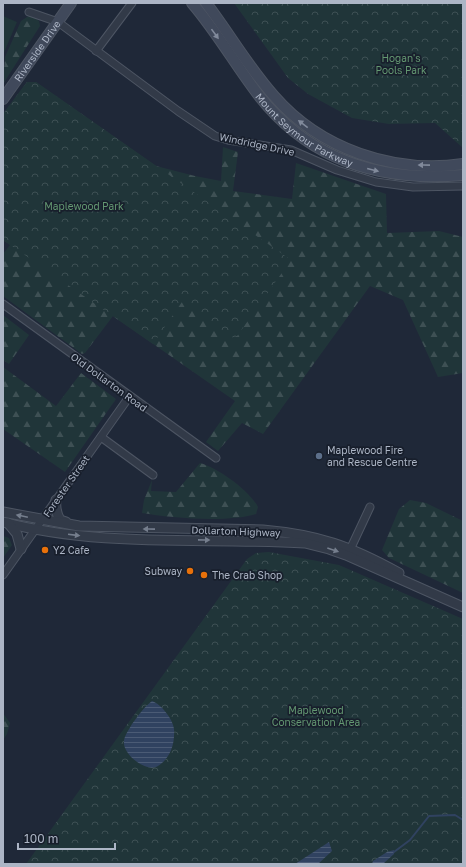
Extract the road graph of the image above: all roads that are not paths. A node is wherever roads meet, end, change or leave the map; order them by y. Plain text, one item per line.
1 (71, 3) edge
2 (132, 3) edge
3 (192, 3) edge
4 (206, 3) edge
5 (29, 12) dead end
6 (58, 22) junction
7 (96, 51) junction
8 (3, 99) edge
9 (463, 164) edge
10 (463, 175) edge
11 (463, 186) edge
12 (3, 304) edge
13 (130, 397) junction
14 (101, 437) junction
15 (216, 458) dead end
16 (153, 474) dead end
17 (56, 500) junction
18 (370, 507) dead end
19 (3, 512) edge
20 (42, 520) junction
21 (6, 523) edge
22 (73, 525) junction
23 (35, 529) junction
24 (21, 549) junction
25 (349, 552) junction
26 (3, 575) edge
27 (459, 605) edge

1 - 6 main road, Riverside Drive
2 - 7 street
3 -> 10 main road, Mount Seymour Parkway
9 -> 4 main road, Mount Seymour Parkway
5 - 6 street, Windridge Drive
6 - 7 street, Windridge Drive
6 - 8 main road, Riverside Drive
7 - 11 street, Windridge Drive
12 - 13 street, Old Dollarton Road
13 - 14 street, Forester Street
13 - 15 street, Old Dollarton Road
14 - 16 street
14 - 17 street, Forester Street
17 - 20 street, Forester Street
17 - 22 street
18 - 25 street
20 -> 19 street, Dollarton Highway
20 - 22 street, Dollarton Highway
20 - 23 street, Forester Street
21 - 23 street, Dollarton Highway
21 - 24 street
25 -> 22 street, Dollarton Highway
23 - 24 street, Forester Street
23 -> 25 street, Dollarton Highway
24 - 26 street, Forester Street
25 - 27 street, Dollarton Highway

